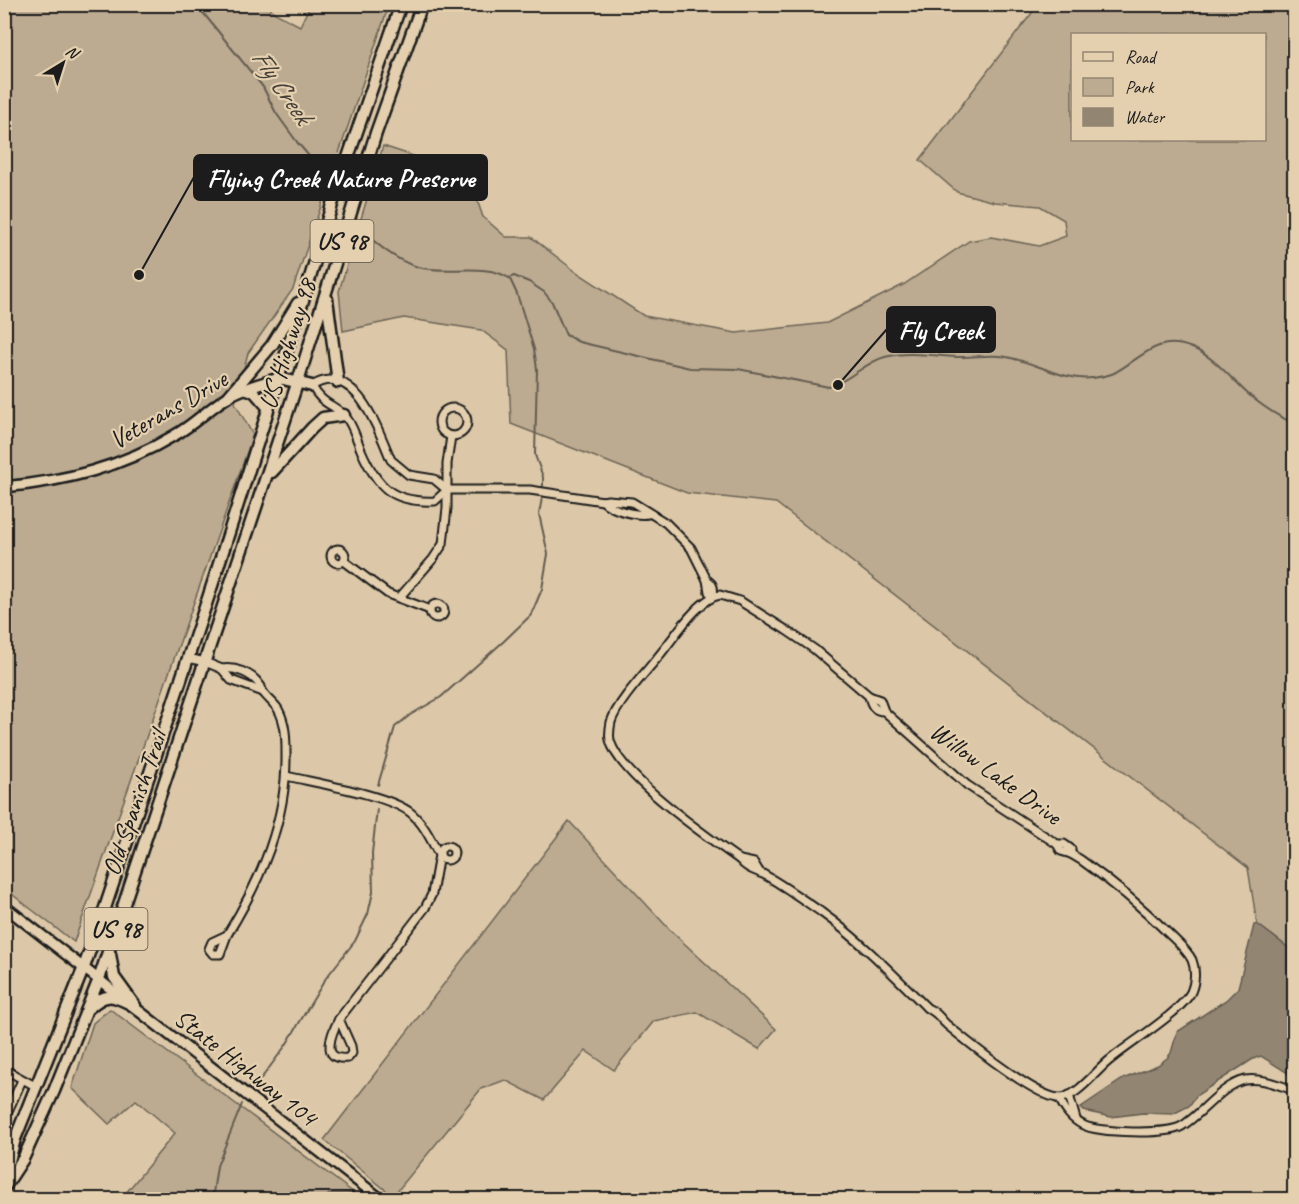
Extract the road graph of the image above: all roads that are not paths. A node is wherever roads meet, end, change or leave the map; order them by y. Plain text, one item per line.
1 (422, 4) edge
2 (400, 8) edge
3 (416, 18) junction
4 (306, 291) junction
5 (327, 293) junction
6 (279, 378) junction
7 (298, 381) junction
8 (339, 382) junction
9 (312, 386) junction
10 (246, 389) junction
11 (229, 396) junction
12 (268, 408) junction
13 (344, 415) junction
14 (452, 436) junction
15 (266, 480) junction
16 (4, 487) edge
17 (447, 490) junction
18 (344, 561) dead end
19 (713, 596) junction
20 (399, 598) junction
21 (430, 610) dead end
22 (188, 658) junction
23 (205, 662) junction
24 (222, 669) junction
25 (263, 692) junction
26 (286, 776) junction
27 (4, 906) edge
28 (227, 935) dead end
29 (110, 950) junction
30 (84, 967) junction
31 (99, 979) junction
32 (135, 1006) junction
33 (87, 1010) junction
34 (339, 1018) junction
35 (4, 1069) edge
36 (22, 1080) junction
37 (37, 1087) junction
38 (1294, 1090) edge
39 (1069, 1095) junction
40 (1059, 1098) junction
41 (4, 1120) edge
42 (1077, 1122) junction
43 (4, 1179) edge
44 (4, 1188) edge
45 (382, 1200) edge

1 - 3 main road, US Highway 98 / US 98
2 - 3 main road
2 - 4 main road, US Highway 98 / US 98
3 - 5 main road, US Highway 98 / US 98
4 - 6 main road, US Highway 98 / US 98
4 - 11 main road
5 - 7 main road, US Highway 98 / US 98
5 - 8 main road
6 - 7 main road
6 - 10 street, Veterans Drive
6 - 12 main road, US Highway 98 / US 98
7 - 9 main road
7 - 15 main road, US Highway 98 / US 98
8 - 9 street
8 - 17 street
9 - 13 street
10 - 11 street, Veterans Drive
10 - 12 street, Veterans Drive
11 - 16 street, Veterans Drive
12 - 22 main road, US Highway 98 / US 98
13 - 15 main road
13 - 17 street
14 - 14 street
14 - 17 street
15 - 23 main road, US Highway 98 / US 98
17 - 19 street
17 - 20 street
18 - 20 street
19 - 39 street, Willow Lake Drive
19 - 40 street
20 - 21 street
22 - 23 street
22 - 30 main road, Old Spanish Trail / US 98
23 - 24 street
23 - 29 main road, Old Spanish Trail / US 98
24 - 25 street
24 - 25 street
25 - 26 street
26 - 28 street
26 - 34 street
27 - 30 street, State Highway 104
29 - 31 main road, Old Spanish Trail / US 98
29 - 32 main road
30 - 31 street, State Highway 104
30 - 37 main road, Old Spanish Trail / US 98
31 - 32 street, State Highway 104
31 - 33 main road, Old Spanish Trail / US 98
32 - 33 main road
32 - 45 street, State Highway 104
33 - 44 main road, Old Spanish Trail / US 98
34 - 34 street
35 - 36 street
36 - 37 street
36 - 41 street
37 - 43 main road, Old Spanish Trail / US 98
38 - 42 street
39 - 40 street, Willow Lake Drive
39 - 42 street
40 - 42 street

